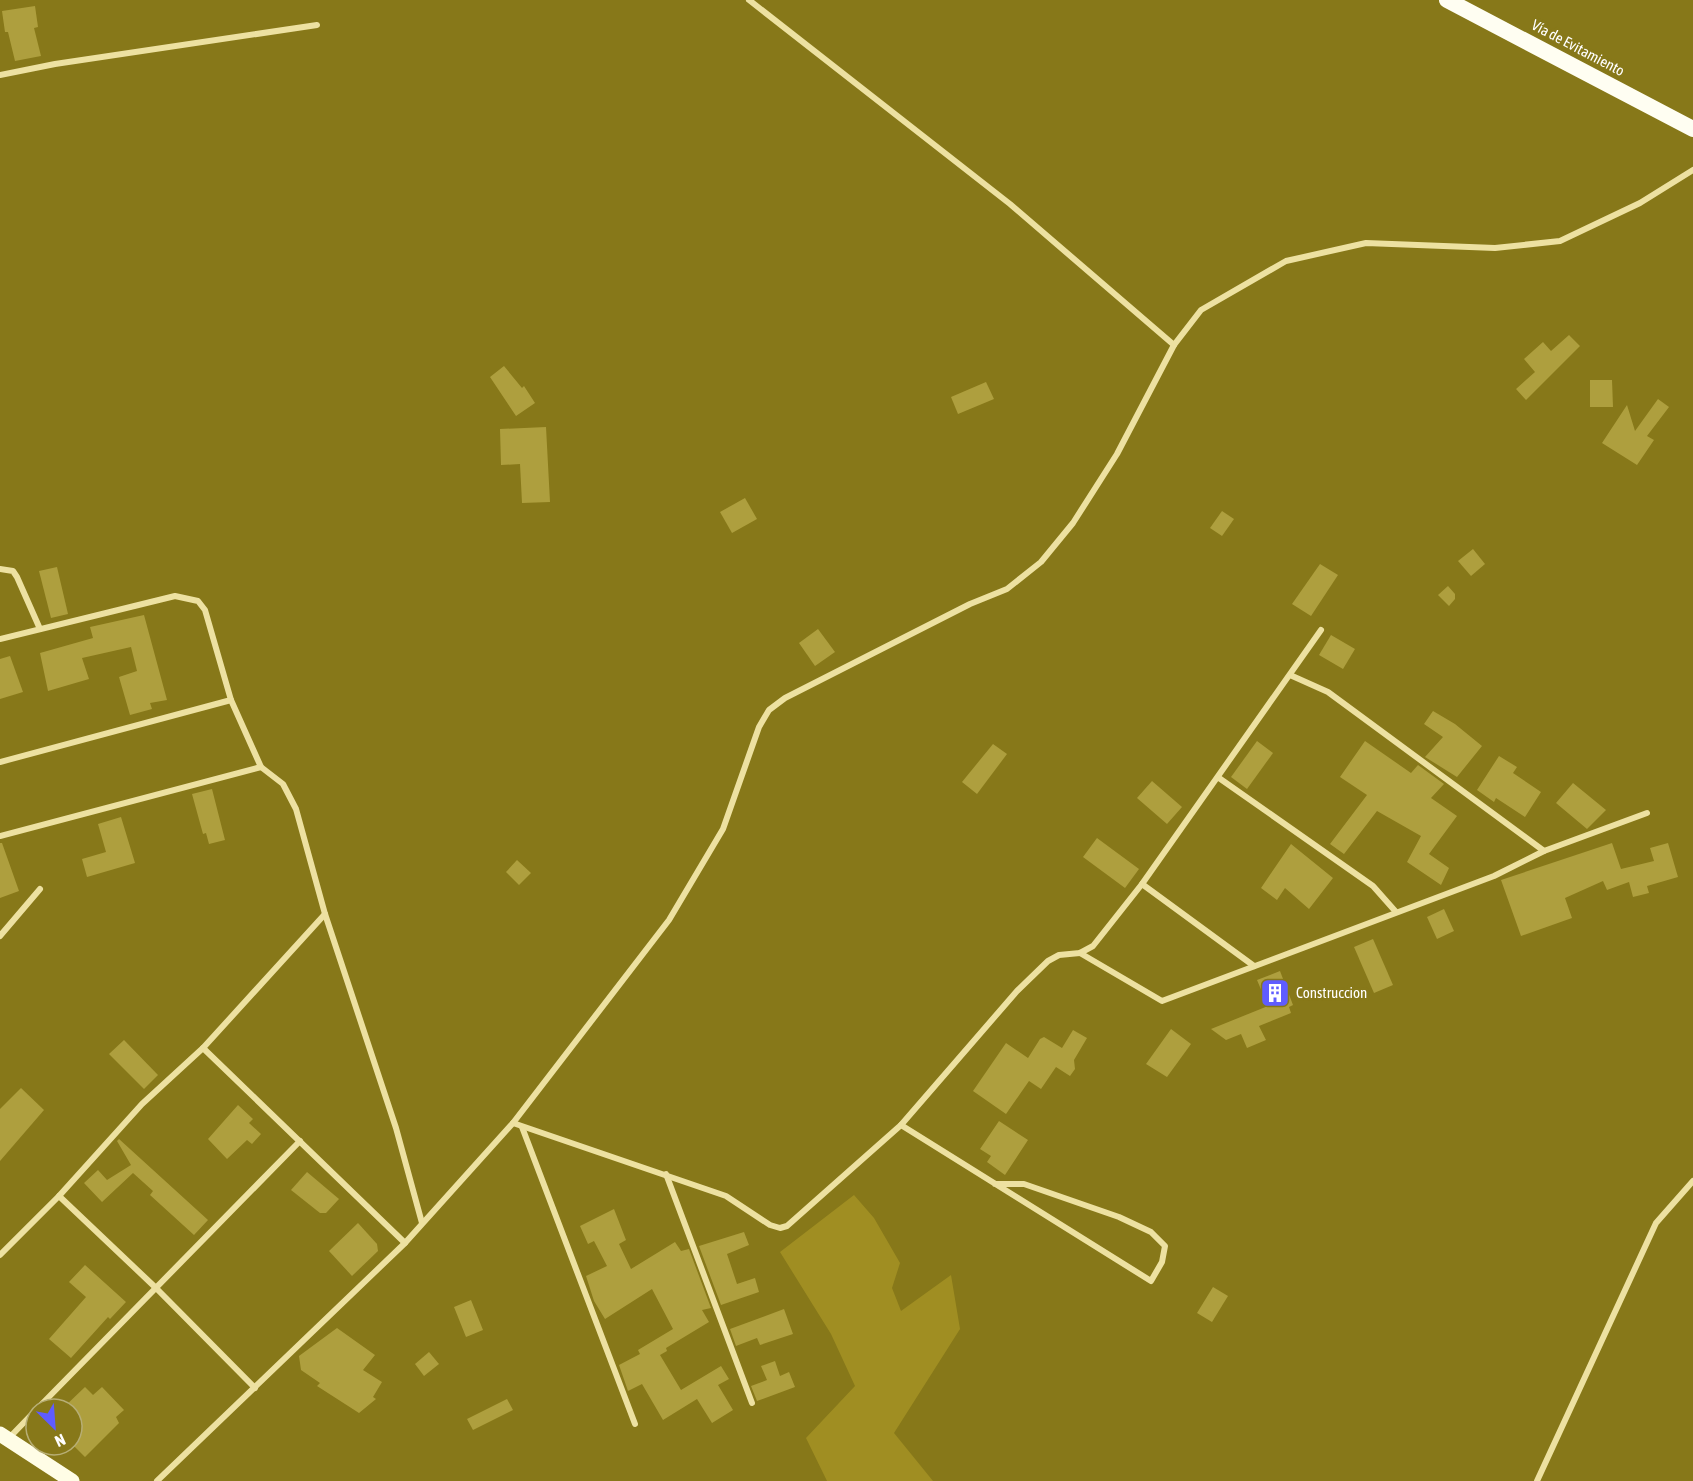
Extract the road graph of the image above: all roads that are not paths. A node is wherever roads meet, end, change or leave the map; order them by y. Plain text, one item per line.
1 (749, 0) edge
2 (1447, 0) edge
3 (317, 25) dead end
4 (0, 75) edge
5 (1693, 129) edge
6 (1693, 170) edge
7 (1173, 345) junction
8 (0, 569) edge
9 (40, 628) junction
10 (1322, 630) dead end
11 (0, 639) edge
12 (1290, 675) junction
13 (231, 700) junction
14 (0, 762) edge
15 (261, 767) junction
16 (1219, 778) junction
17 (1647, 813) dead end
18 (0, 836) edge
19 (1544, 851) junction
20 (1143, 884) junction
21 (40, 889) dead end
22 (1395, 912) junction
23 (325, 914) junction
24 (0, 936) edge
25 (1080, 953) junction
26 (1254, 966) junction
27 (203, 1048) junction
28 (513, 1123) junction
29 (901, 1125) junction
30 (522, 1127) junction
31 (300, 1141) junction
32 (666, 1174) junction
33 (1693, 1181) edge
34 (995, 1184) junction
35 (59, 1196) junction
36 (422, 1223) junction
37 (405, 1243) junction
38 (0, 1255) edge
39 (156, 1287) junction
40 (255, 1388) junction
41 (50, 1397) edge
42 (752, 1403) dead end
43 (24, 1421) edge
44 (635, 1424) dead end
45 (4, 1437) edge
46 (72, 1481) edge
47 (158, 1481) edge
48 (1537, 1481) edge

1 - 7 street
2 - 5 highway, Vía de Evitamiento
3 - 4 street
6 - 7 street
7 - 28 street
8 - 9 street
9 - 11 street
9 - 13 street
10 - 12 street
12 - 16 street
12 - 19 street
13 - 14 street
13 - 15 street
15 - 18 street
15 - 23 street
16 - 20 street
16 - 22 street
17 - 19 street
19 - 22 street
20 - 25 street
20 - 26 street
21 - 24 street
22 - 26 street
23 - 27 street
23 - 36 street
25 - 26 street
25 - 29 street
27 - 31 street
27 - 35 street
28 - 30 street
28 - 36 street
29 - 32 street
29 - 34 street
30 - 32 street
30 - 44 street
31 - 37 street
31 - 39 street
32 - 42 street
33 - 48 street
34 - 34 street
35 - 38 street
35 - 39 street
36 - 37 street
37 - 40 street
39 - 40 street
39 - 41 street
40 - 47 street
43 - 45 street
45 - 46 main road

